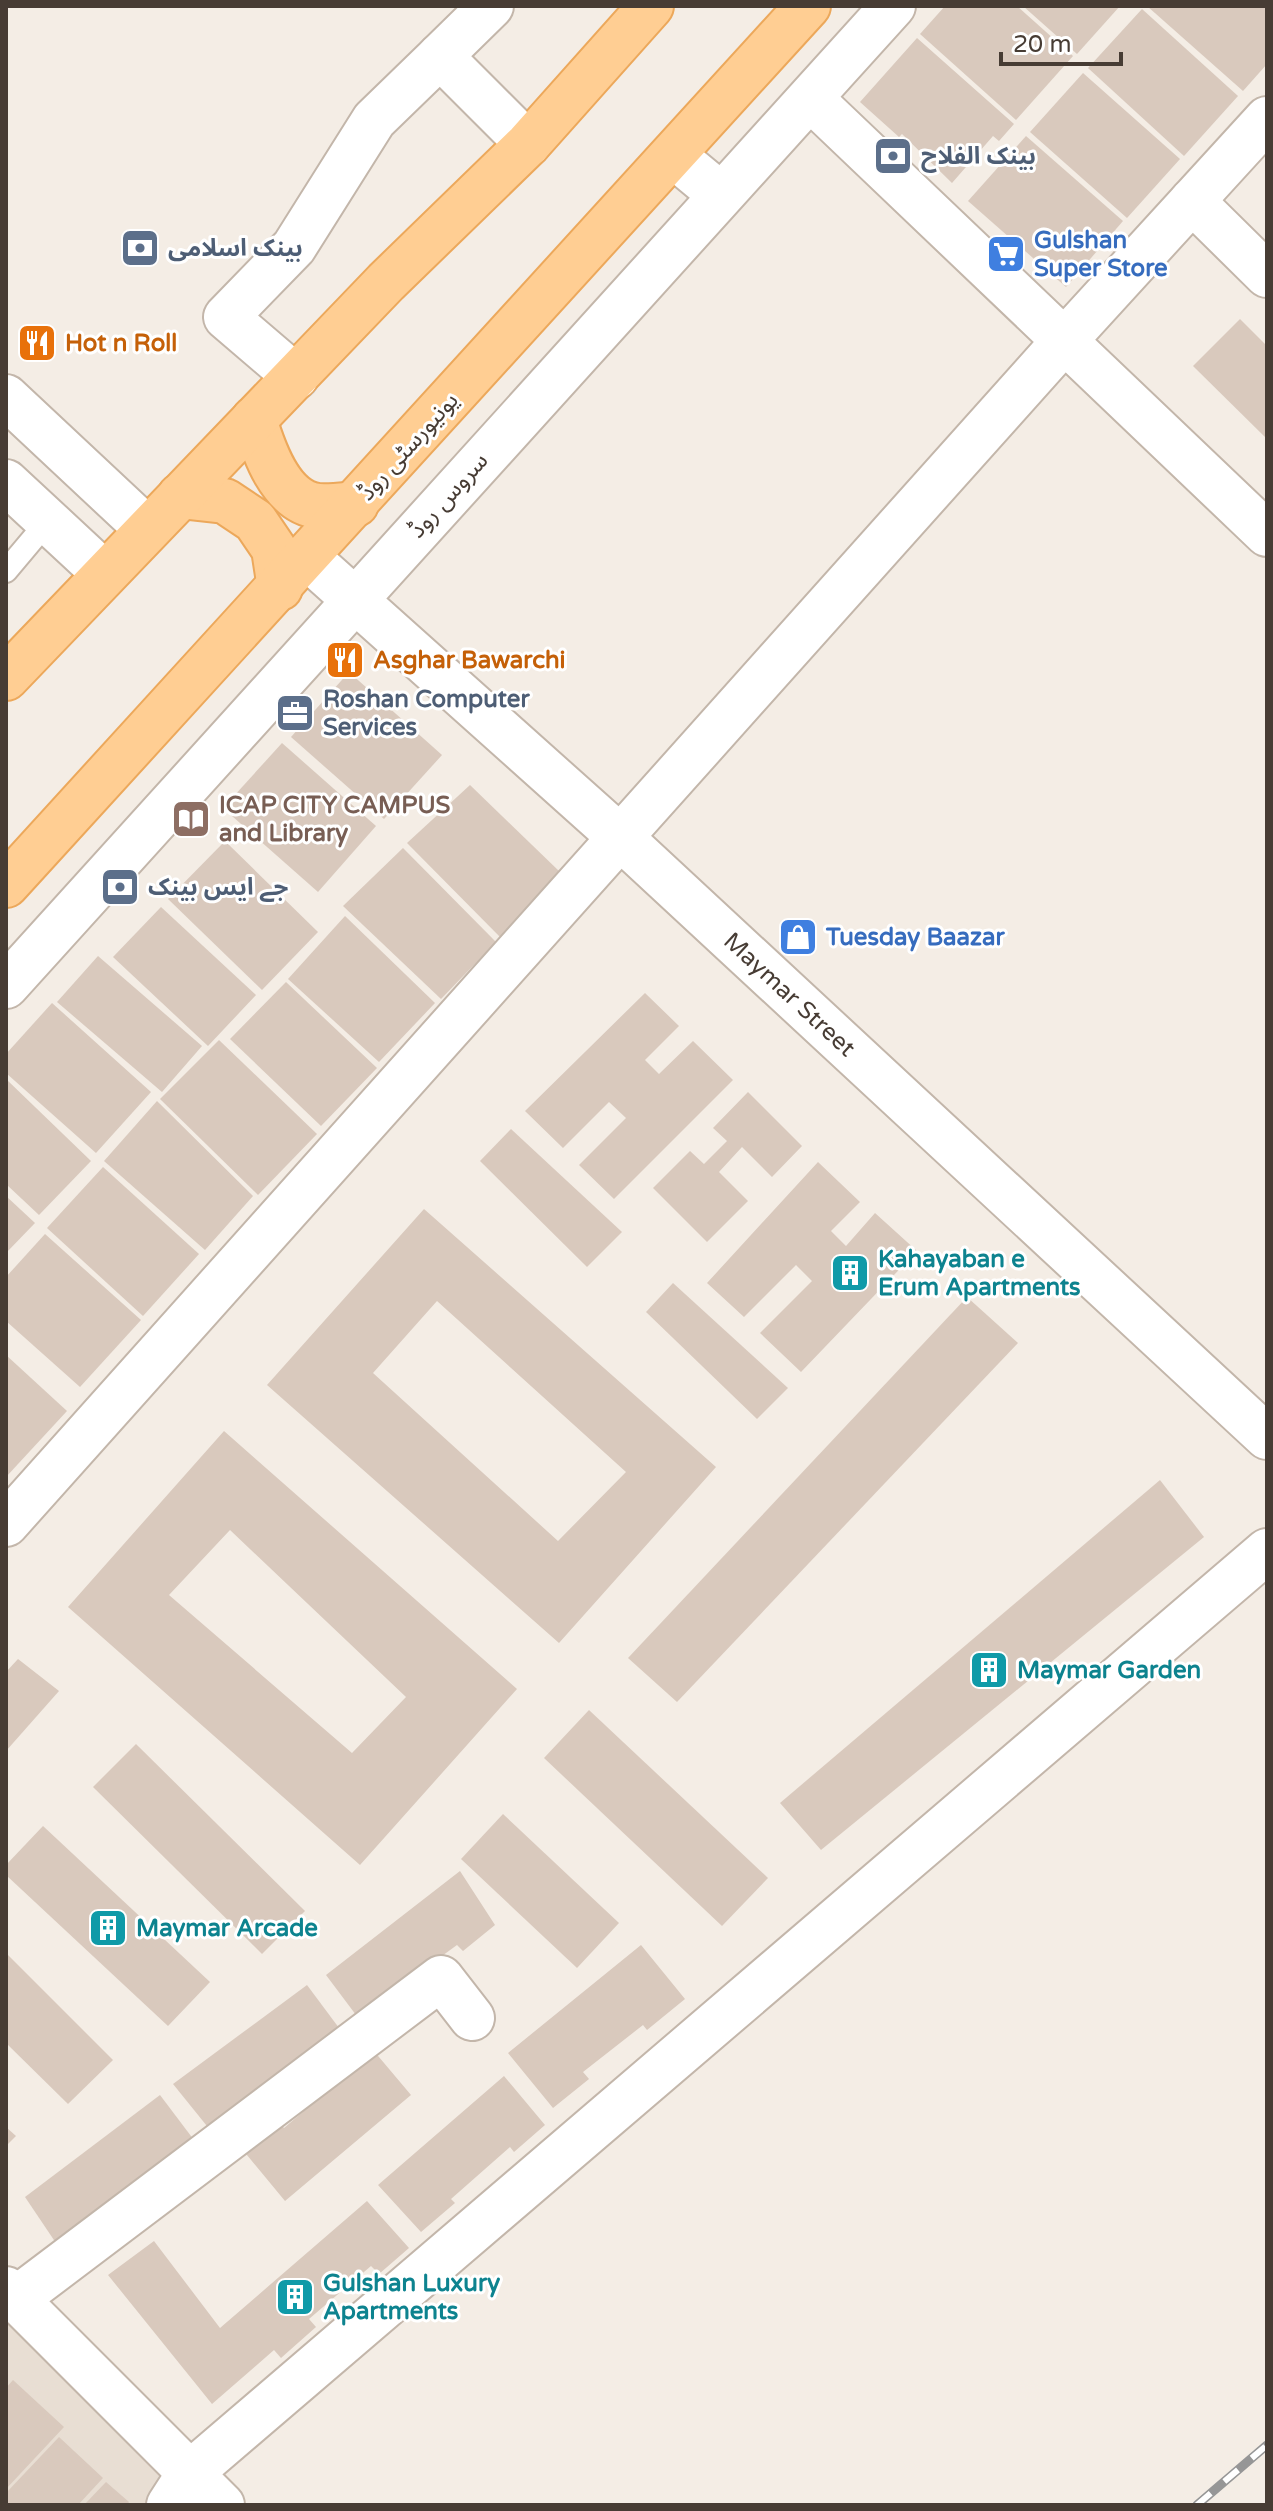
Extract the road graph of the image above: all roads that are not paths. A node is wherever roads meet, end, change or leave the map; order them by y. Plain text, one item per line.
1 (491, 6) edge
2 (651, 6) edge
3 (808, 6) edge
4 (893, 6) edge
5 (440, 56) junction
6 (811, 99) junction
7 (1267, 119) edge
8 (528, 144) junction
9 (674, 156) junction
10 (721, 195) junction
11 (1192, 201) junction
12 (1267, 275) edge
13 (1066, 339) junction
14 (296, 377) junction
15 (6, 397) edge
16 (254, 419) junction
17 (6, 482) edge
18 (180, 496) junction
19 (356, 504) junction
20 (48, 521) junction
21 (147, 529) junction
22 (1267, 534) edge
23 (6, 571) edge
24 (294, 573) junction
25 (105, 574) junction
26 (354, 599) junction
27 (6, 678) edge
28 (622, 839) junction
29 (6, 885) edge
30 (6, 986) edge
31 (1267, 1437) edge
32 (6, 1524) edge
33 (1267, 1551) edge
34 (472, 2018) dead end
35 (11, 2294) edge
36 (179, 2489) edge
37 (222, 2505) edge

1 - 5 street
2 - 8 main road
3 - 9 main road, یونیورسٹی روڈ
4 - 6 street, سروس روڈ
5 - 8 street
5 - 14 street
6 - 10 street, سروس روڈ
6 - 13 street
7 - 11 street
8 - 14 main road
9 - 10 street
9 - 19 main road, یونیورسٹی روڈ
10 - 26 street, سروس روڈ
11 - 12 street
11 - 13 street
13 - 22 street
13 - 28 street
14 - 16 main road
15 - 21 street
16 - 18 main road
16 - 19 main road
17 - 20 street
18 - 21 main road
18 - 24 main road
19 - 24 main road, یونیورسٹی روڈ
20 - 23 lane
20 - 25 street
21 - 25 main road
24 - 26 street, Maymar Street
24 - 29 main road, یونیورسٹی روڈ
25 - 27 main road
26 - 28 street, Maymar Street
26 - 30 street, سروس روڈ
28 - 31 street, Maymar Street
28 - 32 street
33 - 36 street
34 - 35 street
35 - 36 street
36 - 37 street

